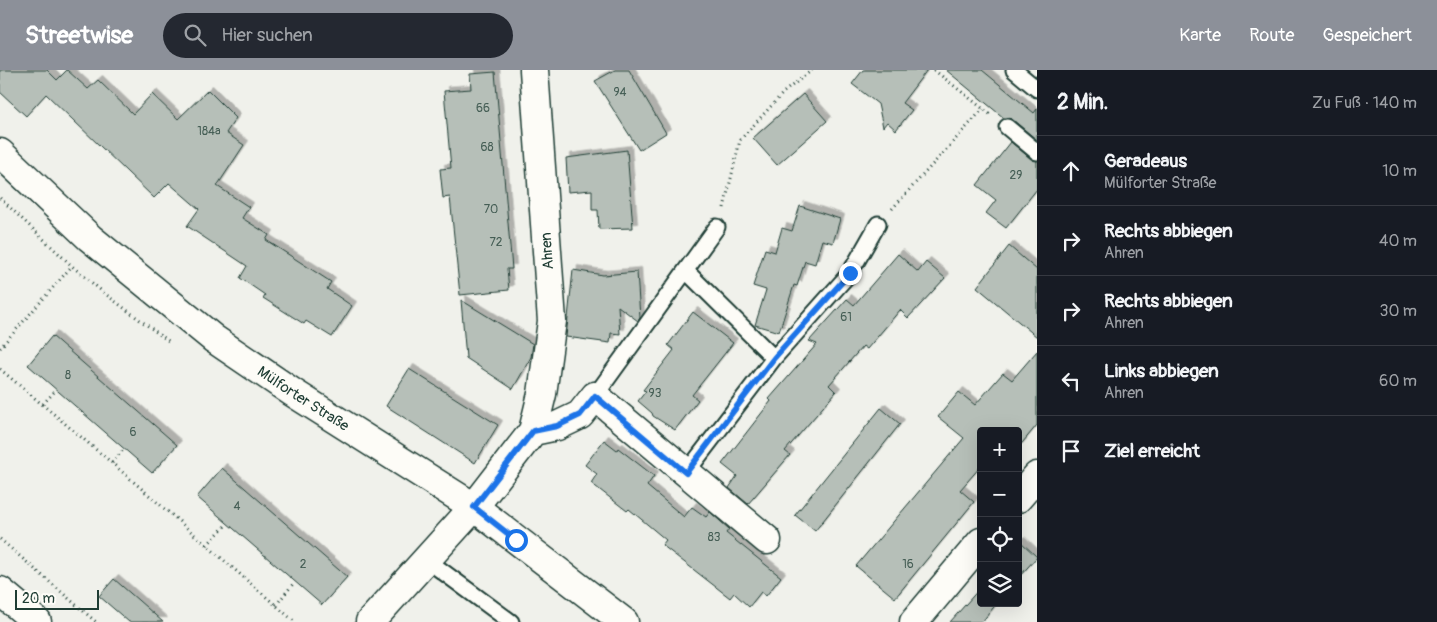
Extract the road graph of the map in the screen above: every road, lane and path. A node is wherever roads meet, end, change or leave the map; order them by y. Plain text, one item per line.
1 (534, 70) edge
2 (812, 70) edge
3 (934, 70) edge
4 (1014, 70) edge
5 (1037, 89) edge
6 (983, 110) junction
7 (1008, 127) joint
8 (1037, 152) edge
9 (0, 153) edge
10 (878, 224) joint
11 (717, 227) joint
12 (72, 266) dead end
13 (686, 270) junction
14 (0, 348) edge
15 (774, 358) junction
16 (0, 368) edge
17 (55, 391) dead end
18 (595, 396) junction
19 (43, 404) junction
20 (533, 431) junction
21 (123, 450) dead end
22 (112, 463) junction
23 (686, 473) junction
24 (1037, 476) edge
25 (1022, 493) edge
26 (474, 507) junction
27 (226, 525) dead end
28 (0, 539) edge
29 (767, 540) dead end
30 (207, 545) junction
31 (977, 547) edge
32 (427, 560) junction
33 (293, 584) dead end
34 (0, 591) edge
35 (276, 605) junction
36 (37, 622) edge
37 (96, 622) edge
38 (295, 622) edge
39 (370, 622) edge
40 (511, 622) edge
41 (624, 622) edge
42 (914, 622) edge

1 - 20 street, Ahren
2 - 11 path
3 - 6 path
4 - 5 lane
6 - 7 path
6 - 10 path
7 - 8 lane
9 - 26 street, Mülforter Straße
10 - 15 lane
11 - 13 lane
12 - 14 path
13 - 15 lane
13 - 18 lane
15 - 23 lane
16 - 19 path
17 - 19 path
18 - 20 street
18 - 23 street
19 - 22 path
20 - 26 street, Ahren
21 - 22 path
22 - 30 path
23 - 29 street
24 - 25 street
26 - 32 street, Ahren
26 - 41 street, Mülforter Straße
27 - 30 path
28 - 37 path
30 - 35 path
31 - 42 street
32 - 39 street, Ahren
32 - 40 lane
33 - 35 path
34 - 36 street
35 - 38 path

